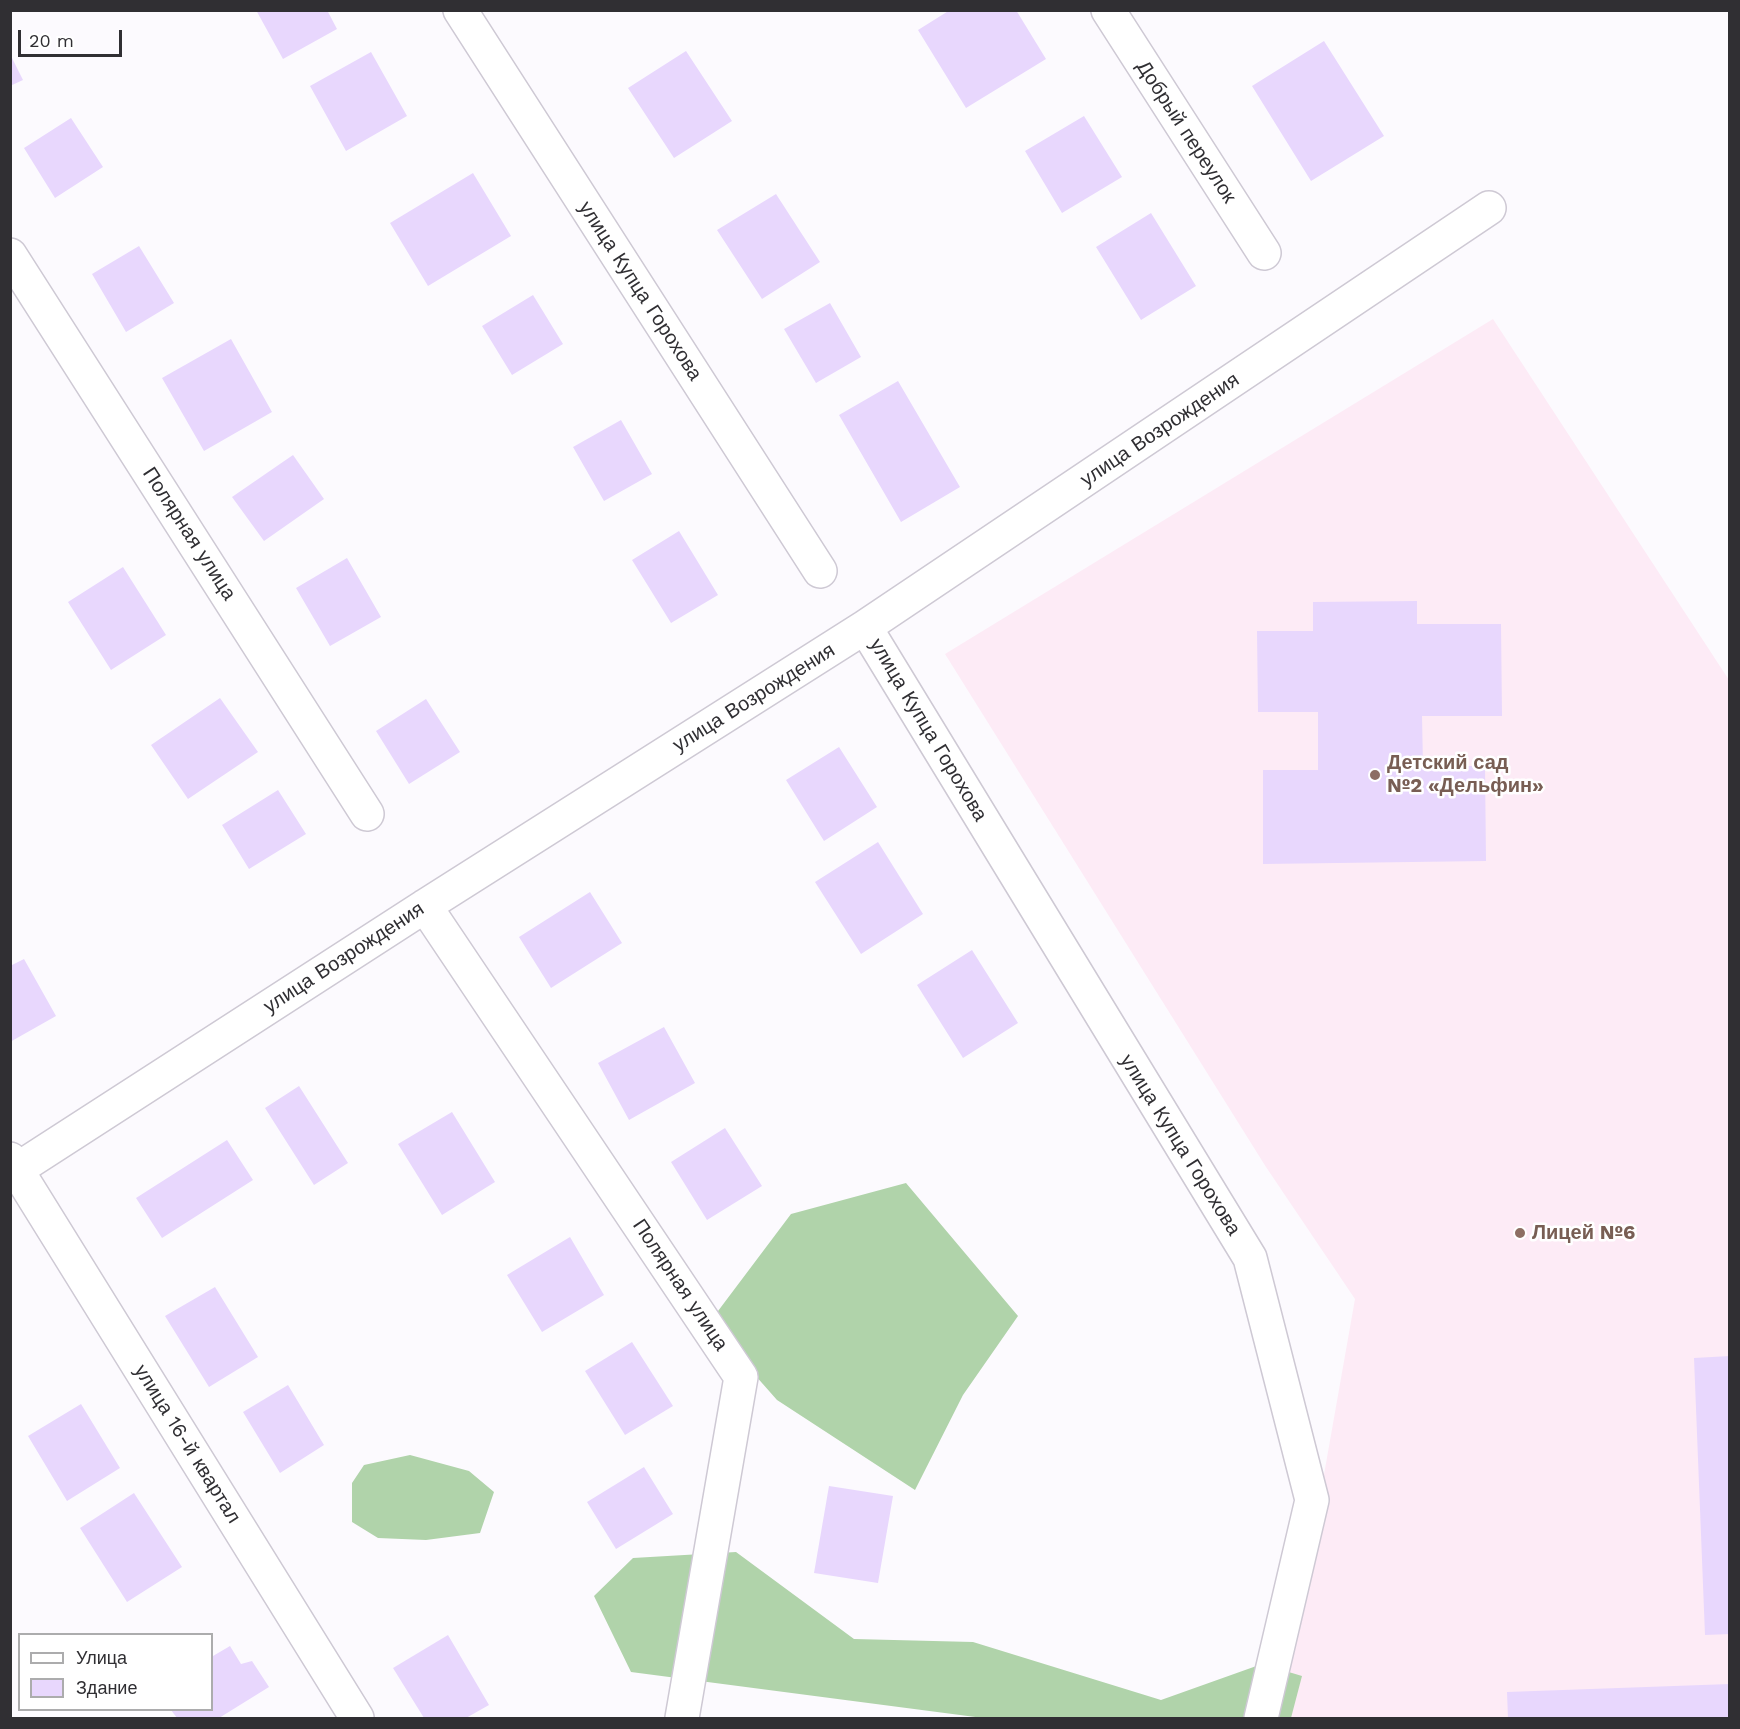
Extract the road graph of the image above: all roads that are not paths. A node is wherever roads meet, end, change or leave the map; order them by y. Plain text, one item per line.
1 (460, 10) edge
2 (1108, 10) edge
3 (1489, 208) dead end
4 (1264, 253) dead end
5 (10, 255) edge
6 (820, 571) dead end
7 (866, 627) junction
8 (367, 814) dead end
9 (425, 906) junction
10 (13, 1168) edge
11 (357, 1719) edge
12 (682, 1719) edge
13 (1261, 1719) edge

1 - 6 street, улица Купца Горохова
2 - 4 street, Добрый переулок
3 - 7 street, улица Возрождения
5 - 8 street, Полярная улица
7 - 9 street, улица Возрождения
7 - 13 street, улица Купца Горохова
9 - 10 street, улица Возрождения
9 - 12 street, Полярная улица
10 - 11 street, улица 16-й квартал

